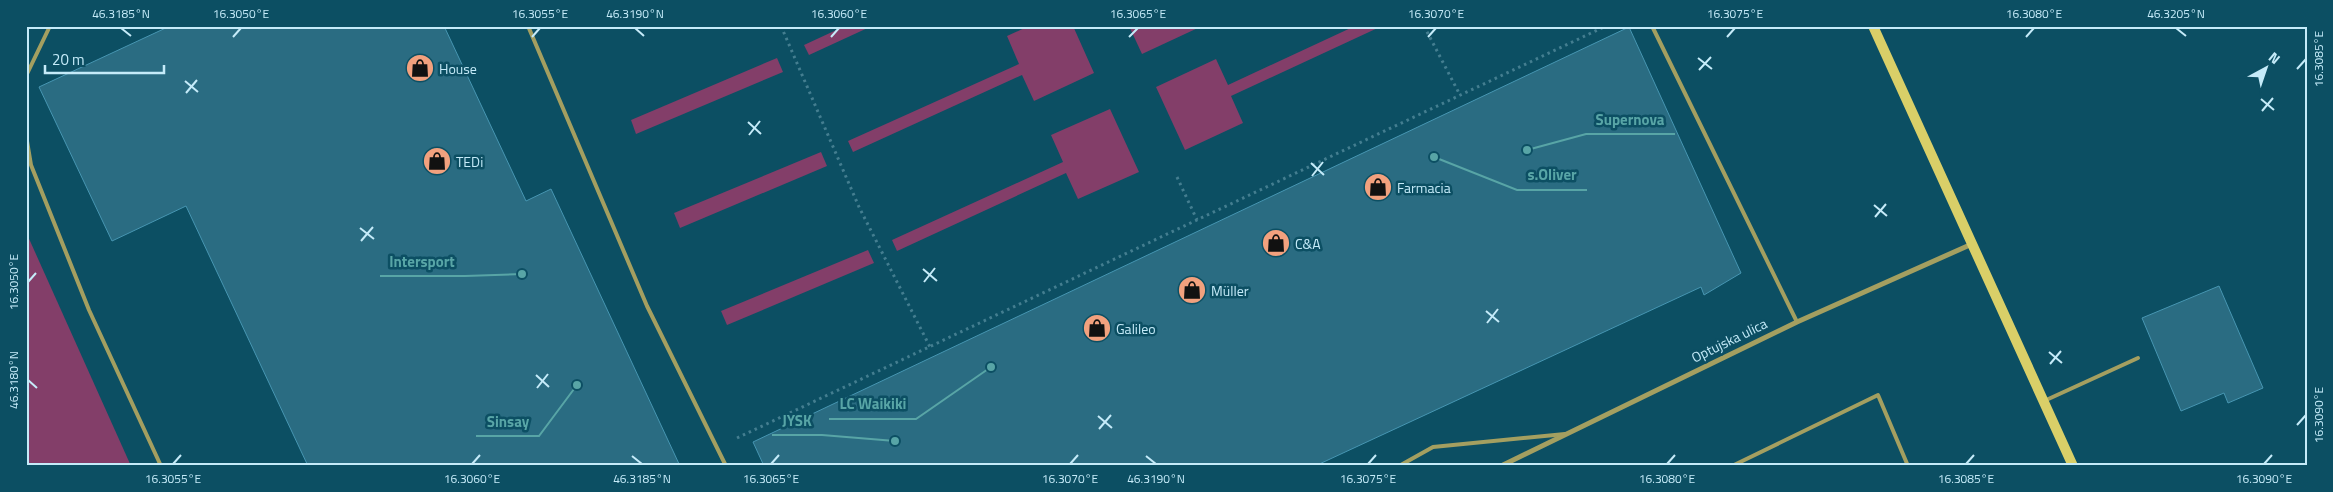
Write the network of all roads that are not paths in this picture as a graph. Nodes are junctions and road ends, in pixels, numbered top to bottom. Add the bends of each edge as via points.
1 (50, 26) edge
2 (528, 26) edge
3 (1652, 26) edge
4 (1873, 26) edge
5 (26, 76) edge
6 (26, 135) edge
7 (1972, 244) junction
8 (1797, 322) junction
9 (2138, 358) dead end
10 (2044, 401) junction
11 (1568, 433) junction
12 (161, 466) edge
13 (726, 466) edge
14 (1399, 466) edge
15 (1501, 466) edge
16 (1732, 466) edge
17 (1908, 466) edge
18 (2073, 466) edge

1 - 5 lane
2 - 13 lane via 647,306
3 - 8 lane
4 - 7 main road
6 - 12 lane via 32,165 89,310
7 - 8 street, Optujska ulica
7 - 10 main road
8 - 11 street, Optujska ulica
9 - 10 lane
10 - 18 main road
11 - 14 lane via 1433,447
11 - 15 street, Optujska ulica
16 - 17 lane via 1878,395

